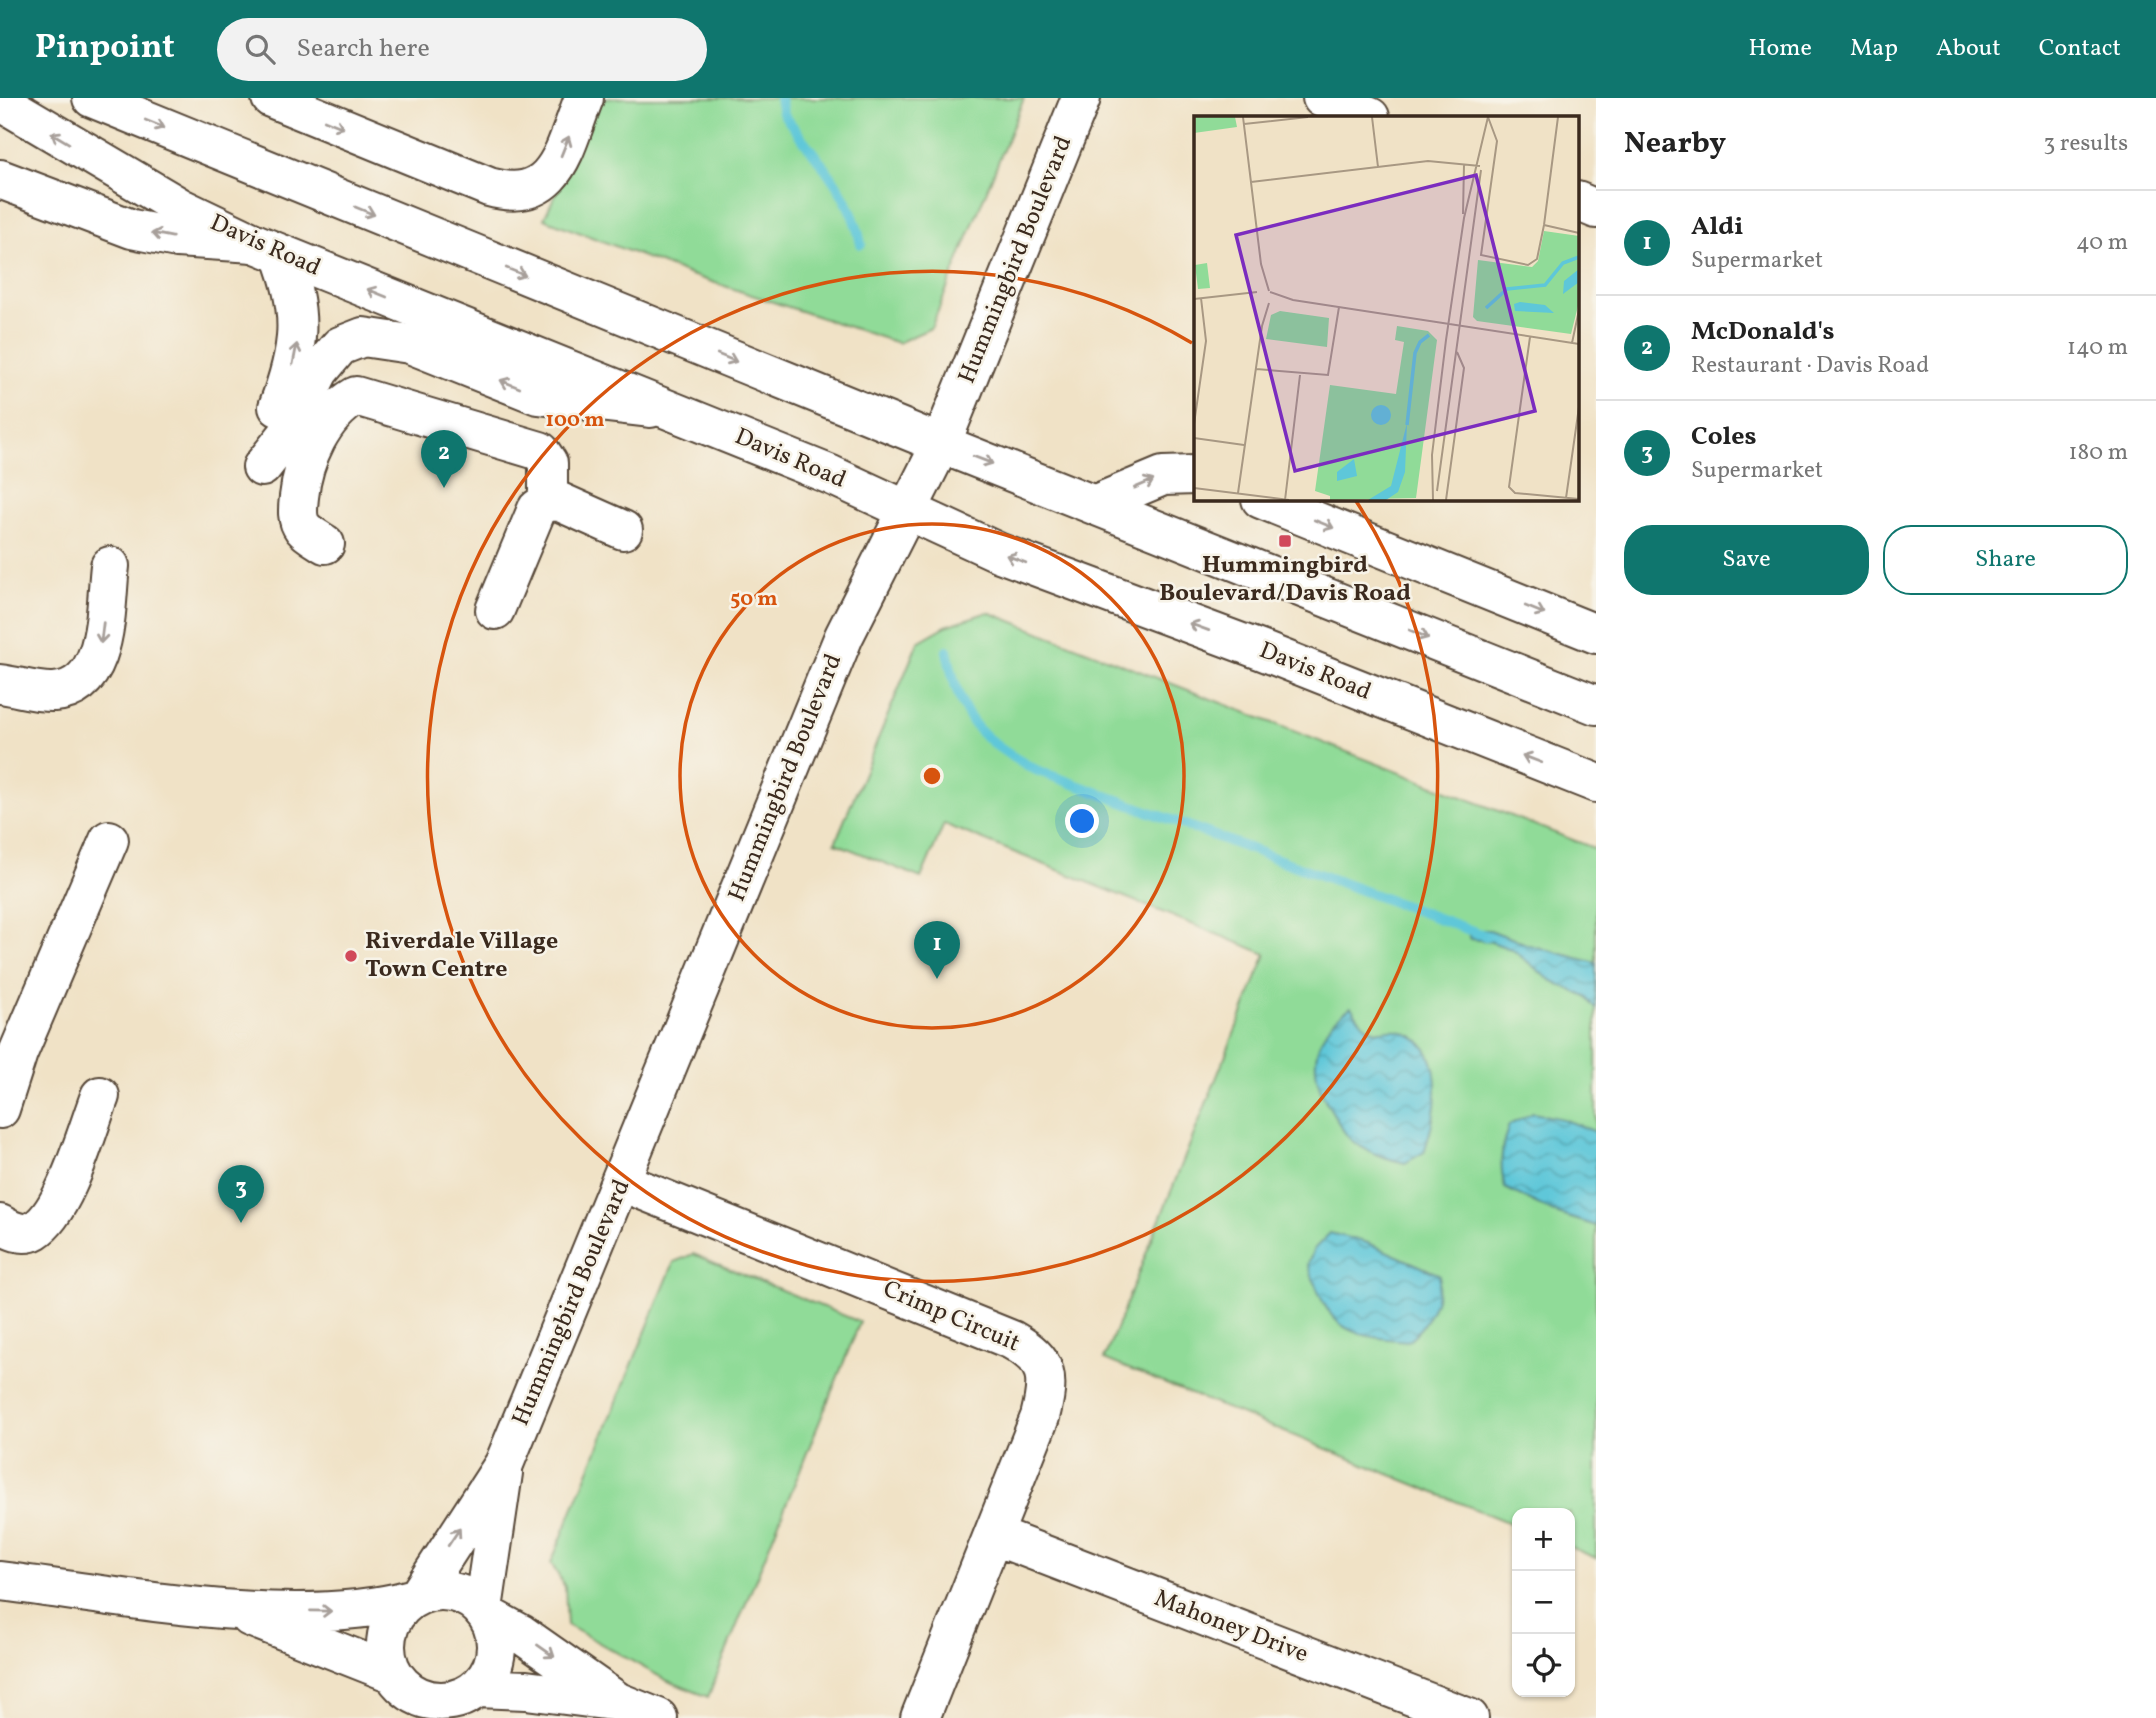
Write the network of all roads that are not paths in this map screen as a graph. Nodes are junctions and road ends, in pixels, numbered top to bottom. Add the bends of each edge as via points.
1 (92, 98) edge
2 (271, 98) edge
3 (584, 98) edge
4 (1081, 98) edge
5 (1322, 98) edge
6 (0, 101) edge
7 (1367, 116) edge
8 (0, 179) edge
9 (1578, 201) edge
10 (1596, 209) edge
11 (267, 249) junction
12 (673, 411) junction
13 (941, 444) junction
14 (1194, 475) edge
15 (1263, 500) edge
16 (548, 501) junction
17 (1096, 504) junction
18 (905, 510) junction
19 (623, 530) dead end
20 (325, 544) dead end
21 (110, 565) dead end
22 (495, 610) dead end
23 (1596, 635) edge
24 (0, 684) edge
25 (1596, 705) edge
26 (1596, 783) edge
27 (109, 840) dead end
28 (100, 1096) dead end
29 (0, 1110) edge
30 (622, 1182) junction
31 (0, 1224) edge
32 (504, 1464) junction
33 (993, 1535) junction
34 (0, 1581) edge
35 (415, 1597) junction
36 (228, 1608) junction
37 (485, 1613) junction
38 (394, 1675) junction
39 (464, 1701) edge
40 (618, 1702) junction
41 (391, 1718) edge
42 (659, 1718) edge
43 (920, 1718) edge
44 (1469, 1718) edge

1 -> 13 street
2 -> 3 street via 489,187 520,192 537,187 551,174
4 - 13 street, Hummingbird Boulevard
5 - 7 street
11 -> 6 street, Davis Road via 183,209
11 -> 8 street via 132,229
9 - 10 street
12 -> 11 street, Davis Road
12 -> 11 street via 538,395 410,344 363,337 340,346 319,371 288,434 262,467 298,341 295,298
12 - 18 street, Davis Road
13 -> 17 street
13 - 18 street, Hummingbird Boulevard
17 -> 14 street via 1163,476
15 -> 23 street
16 - 19 street
16 - 20 street via 548,463 540,451 356,396 342,404 312,446 301,475 298,513 303,528
16 - 22 street via 537,509
17 -> 25 street
26 -> 18 street, Davis Road via 1000,553
18 - 30 street, Hummingbird Boulevard via 844,636
21 -> 24 street via 98,660 79,685 54,692
27 - 29 street via 18,1053
28 - 31 street via 50,1217 33,1232 18,1233
30 - 32 street, Hummingbird Boulevard
30 - 33 street, Crimp Circuit via 1030,1350 1040,1361 1046,1394
35 -> 32 street, Hummingbird Boulevard
32 - 37 street, Hummingbird Boulevard
33 - 43 street, Crimp Circuit
33 - 44 street, Mahoney Drive
34 - 36 street
36 -> 35 street via 333,1611 379,1608
35 - 37 street via 453,1592 469,1598
35 - 38 street via 399,1610 387,1632 386,1657
36 - 38 street
37 - 39 street via 495,1631 495,1662
37 -> 40 street
38 - 39 street via 408,1691 425,1700
38 - 41 street
39 - 40 street via 526,1689
40 - 42 street

